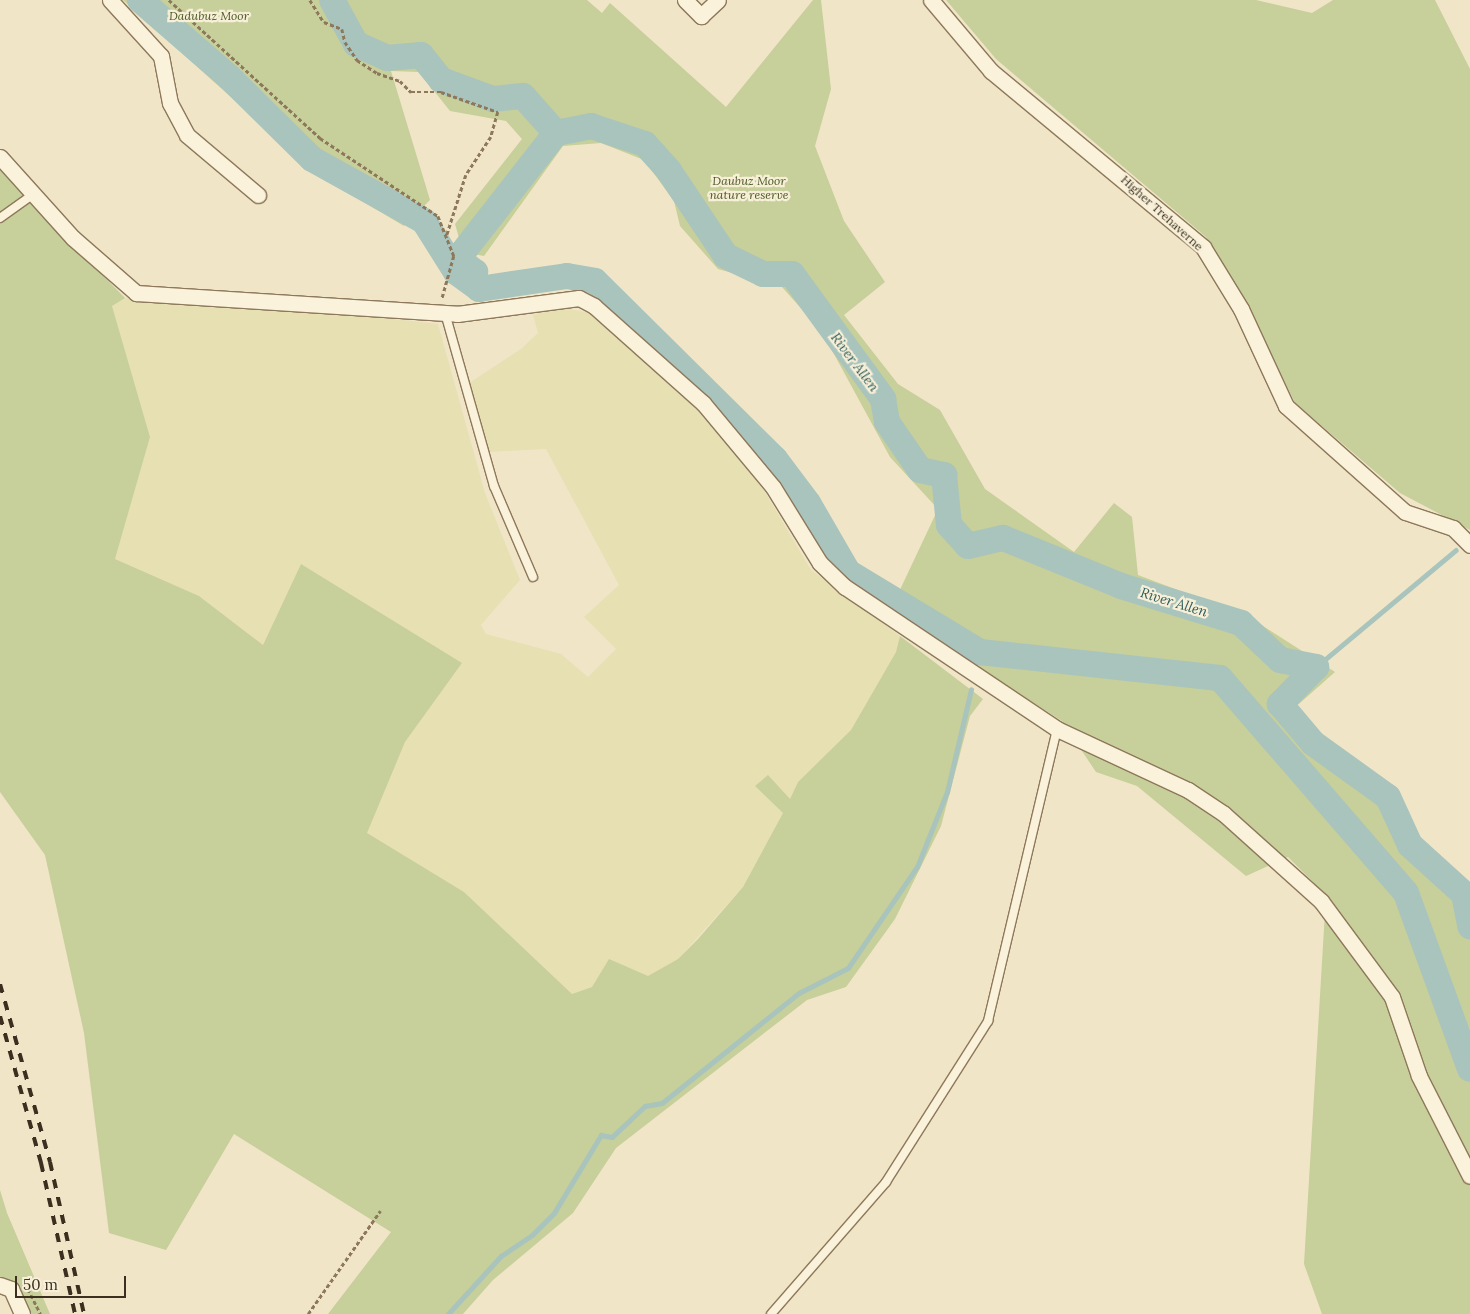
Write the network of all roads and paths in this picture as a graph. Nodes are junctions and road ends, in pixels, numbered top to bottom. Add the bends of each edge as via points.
1 (110, 0) edge
2 (169, 0) edge
3 (310, 0) edge
4 (685, 0) edge
5 (718, 0) edge
6 (931, 0) edge
7 (0, 157) edge
8 (36, 192) junction
9 (258, 195) dead end
10 (0, 218) edge
11 (446, 237) junction
12 (442, 312) junction
13 (1470, 544) edge
14 (533, 577) dead end
15 (1058, 729) junction
16 (1470, 1176) edge
17 (380, 1211) dead end
18 (0, 1285) edge
19 (22, 1314) edge
20 (308, 1314) edge
21 (771, 1314) edge

1 - 9 street via 161,56 170,103 187,135
2 - 11 path via 320,138 438,216
3 - 11 path via 324,22 342,29 345,42 357,60 378,73 400,81 411,92 440,92 498,112 491,137 466,175
4 - 5 street via 701,16
6 - 13 street, Higher Trehaverne via 991,71 1203,247 1241,309 1286,406 1405,512 1453,528
7 - 8 street
8 - 10 lane
8 - 12 street via 73,238 136,293
11 - 12 path via 454,256
12 - 14 lane via 494,486
12 - 15 street via 579,298 594,306 703,402 773,487 820,563 839,581
15 - 16 street via 1188,790 1224,814 1321,901 1392,997 1419,1076
15 - 21 lane via 988,1021 886,1182
17 - 20 path
18 - 19 street via 12,1289

